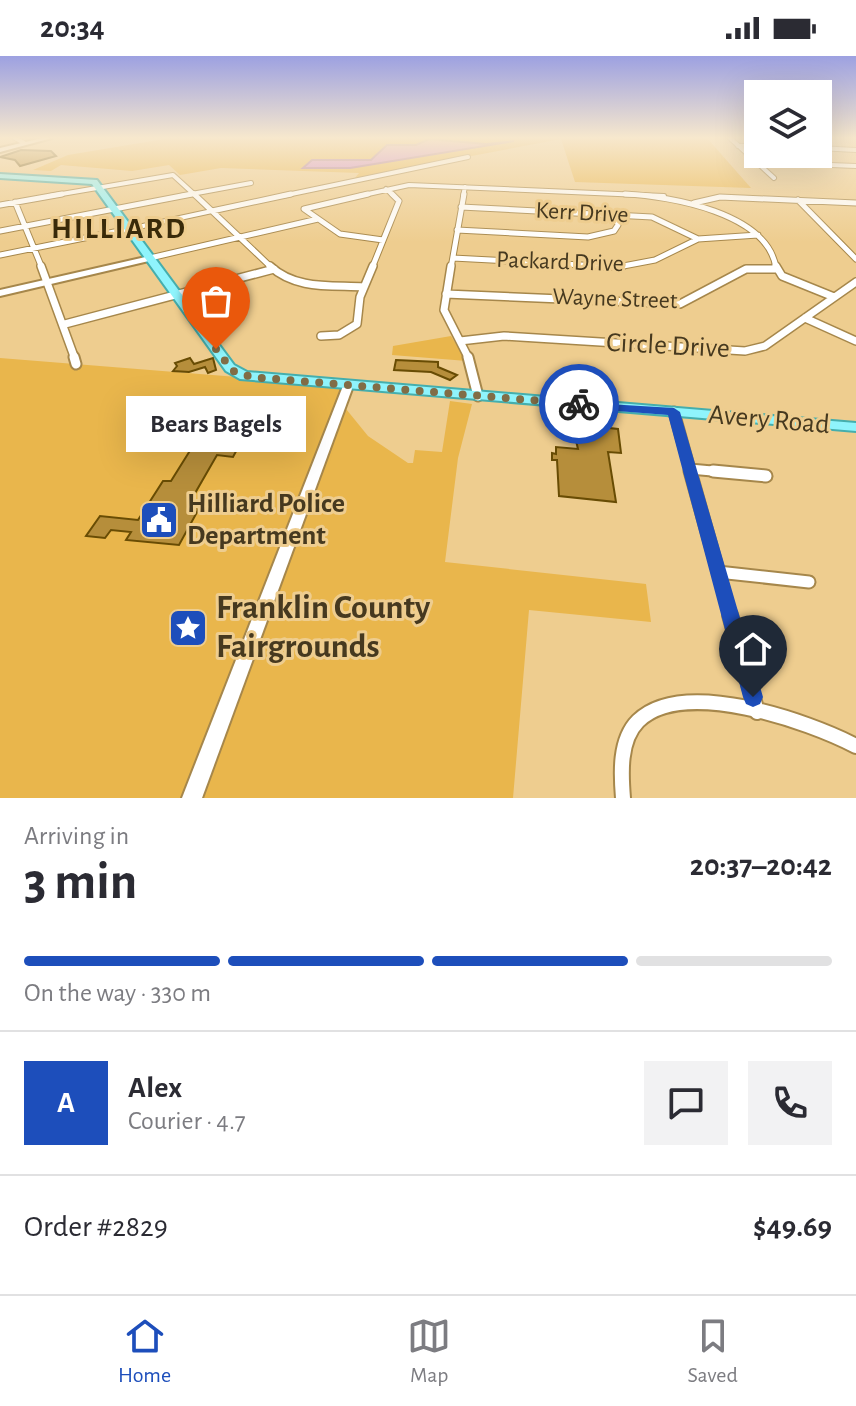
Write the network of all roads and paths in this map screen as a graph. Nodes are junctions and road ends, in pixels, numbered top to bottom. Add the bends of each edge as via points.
1 (394, 173) edge
2 (767, 173) edge
3 (3, 177) edge
4 (774, 178) dead end
5 (251, 183) dead end
6 (98, 187) junction
7 (465, 187) junction
8 (386, 189) junction
9 (193, 194) junction
10 (798, 200) junction
11 (15, 202) junction
12 (694, 203) junction
13 (856, 203) edge
14 (0, 205) edge
15 (461, 207) junction
16 (115, 209) junction
17 (212, 211) junction
18 (615, 214) junction
19 (318, 219) junction
20 (25, 226) junction
21 (129, 229) junction
22 (457, 230) junction
23 (0, 231) edge
24 (758, 235) junction
25 (239, 238) junction
26 (698, 239) junction
27 (383, 240) junction
28 (36, 248) junction
29 (0, 255) edge
30 (150, 258) junction
31 (453, 258) junction
32 (856, 259) edge
33 (274, 269) junction
34 (776, 269) junction
35 (49, 282) junction
36 (856, 282) edge
37 (364, 287) junction
38 (0, 293) edge
39 (446, 294) junction
40 (177, 295) junction
41 (834, 297) junction
42 (805, 318) junction
43 (65, 324) junction
44 (321, 336) dead end
45 (460, 341) junction
46 (856, 341) edge
47 (76, 364) dead end
48 (348, 386) junction
49 (478, 396) junction
50 (674, 412) junction
51 (856, 427) edge
52 (690, 469) junction
53 (766, 476) dead end
54 (718, 572) junction
55 (809, 582) dead end
56 (757, 712) junction
57 (856, 746) edge
58 (192, 798) edge
59 (623, 798) edge

1 - 17 street
2 - 4 street
3 - 6 main road via 89,180
5 - 9 street
6 - 9 street via 173,175
6 - 11 street
6 - 16 main road
7 - 8 street
7 - 12 street via 645,195
7 - 15 street
8 - 19 street via 305,207
8 - 27 street via 399,201
9 - 16 street
9 - 17 street
10 - 12 street via 720,197
10 - 13 street
10 - 32 street
11 - 14 street
11 - 20 street
12 - 24 street via 739,220
15 - 18 street, Kerr Drive
15 - 22 street
16 - 20 street
16 - 21 main road
17 - 21 street
17 - 25 street
18 - 22 street via 614,231 588,237
18 - 26 street, Kerr Drive via 665,220
19 - 25 street
19 - 27 street via 346,236
20 - 23 street
20 - 28 street
21 - 28 street
21 - 30 main road
22 - 31 street
24 - 26 street, Packard Drive
24 - 34 street via 774,255
25 - 30 street
25 - 33 street
26 - 31 street, Packard Drive via 655,260 618,267
27 - 37 street
28 - 29 street
28 - 35 street
30 - 35 main road
30 - 40 main road
31 - 39 street
33 - 37 street via 289,282
33 - 40 street
34 - 39 street, Wayne Street via 746,269 680,304
34 - 41 street via 799,285
35 - 38 main road
35 - 43 street
36 - 41 street, Circle Drive
37 - 44 street via 357,324 339,335
39 - 45 street via 447,326
40 - 43 street
40 - 48 main road, Avery Road via 230,368 251,377
41 - 42 street, Circle Drive
42 - 45 street, Circle Drive via 765,346 745,351 504,336
42 - 46 street
43 - 47 street
45 - 49 street via 475,366
48 - 49 main road, Avery Road
48 - 58 street
49 - 50 main road, Avery Road
50 - 51 main road, Avery Road
50 - 52 street
52 - 53 street
52 - 54 street
54 - 55 street
54 - 56 street
56 - 57 street via 787,716
56 - 59 street via 683,704 640,719 626,741

